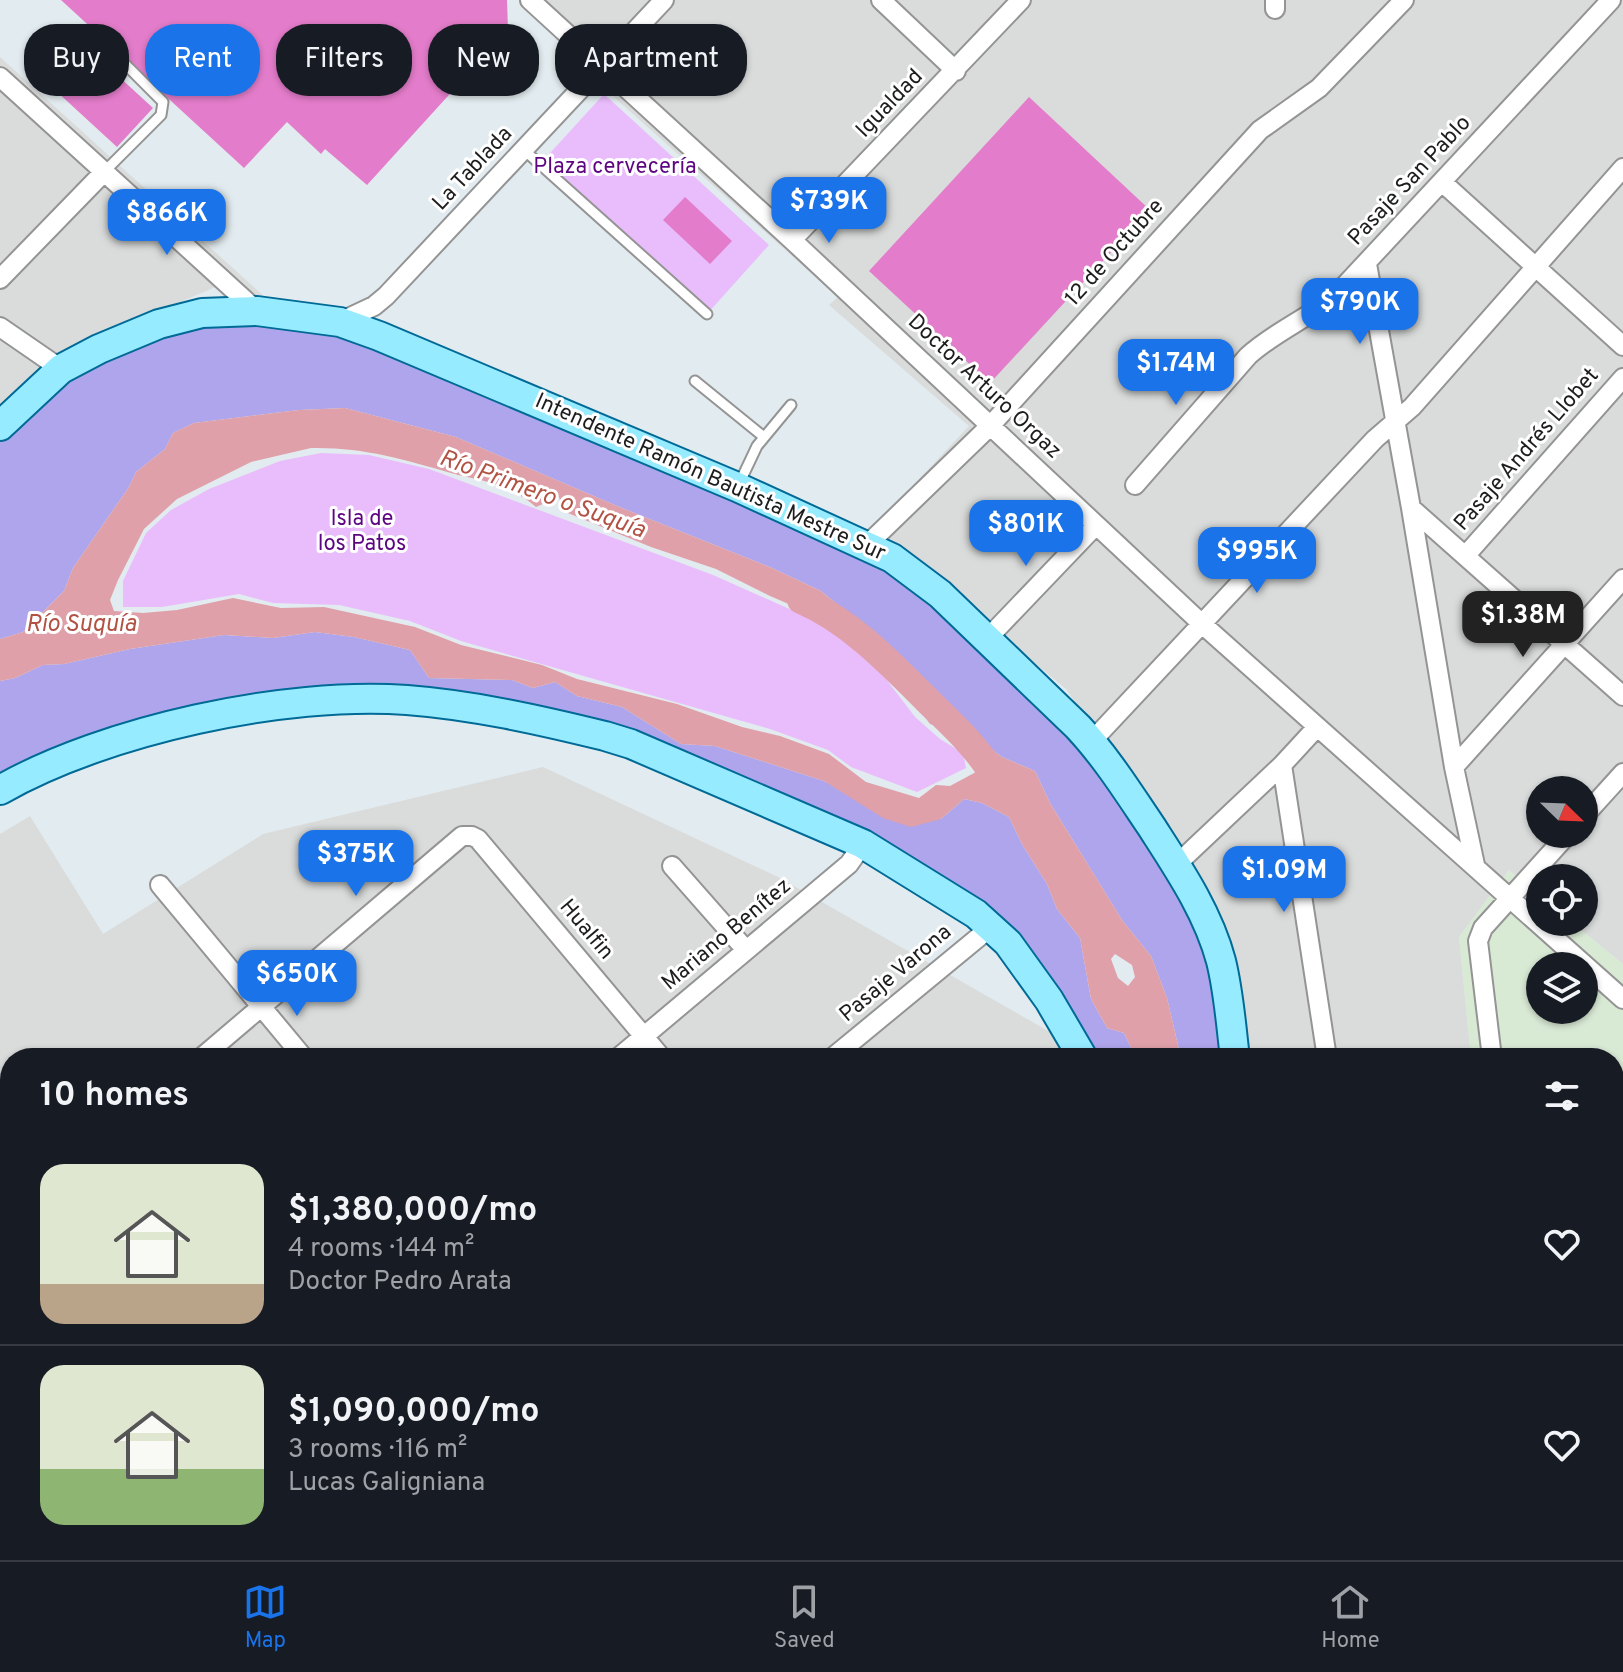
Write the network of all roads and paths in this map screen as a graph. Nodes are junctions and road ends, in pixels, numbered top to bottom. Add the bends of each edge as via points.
1 (530, 0) edge
2 (664, 0) edge
3 (881, 0) edge
4 (1021, 0) edge
5 (1404, 0) edge
6 (1611, 0) edge
7 (556, 24) edge
8 (641, 24) edge
9 (129, 68) edge
10 (956, 71) junction
11 (0, 77) edge
12 (573, 96) edge
13 (635, 96) edge
14 (524, 150) junction
15 (1623, 168) edge
16 (105, 171) junction
17 (1442, 182) junction
18 (792, 240) junction
19 (1367, 264) junction
20 (1536, 267) junction
21 (0, 279) edge
22 (257, 311) junction
23 (707, 314) dead end
24 (340, 322) junction
25 (0, 327) edge
26 (1623, 346) edge
27 (61, 369) junction
28 (1623, 378) edge
29 (695, 381) dead end
30 (791, 405) dead end
31 (1395, 422) junction
32 (0, 426) edge
33 (990, 426) junction
34 (764, 437) junction
35 (1135, 485) dead end
36 (737, 487) junction
37 (1411, 508) junction
38 (1096, 525) junction
39 (867, 545) junction
40 (1466, 555) junction
41 (1623, 579) edge
42 (1201, 623) junction
43 (987, 639) junction
44 (1565, 643) junction
45 (1623, 696) edge
46 (1317, 727) junction
47 (1092, 741) junction
48 (1282, 765) junction
49 (1454, 767) junction
50 (1623, 773) edge
51 (0, 790) edge
52 (1598, 801) edge
53 (863, 844) junction
54 (1555, 848) edge
55 (1176, 865) junction
56 (1475, 865) junction
57 (672, 866) dead end
58 (160, 885) dead end
59 (1511, 897) junction
60 (991, 927) junction
61 (746, 950) junction
62 (1620, 991) edge
63 (259, 1006) junction
64 (643, 1036) junction
65 (212, 1048) edge
66 (295, 1048) edge
67 (629, 1048) edge
68 (653, 1048) edge
69 (844, 1048) edge
70 (1077, 1048) edge
71 (1234, 1048) edge
72 (1325, 1048) edge
73 (1491, 1048) edge

1 - 7 street, Doctor Arturo Orgaz
2 - 8 street, La Tablada
3 - 10 street
4 - 10 street, Igualdad
5 - 33 street, 12 de Octubre via 1319,88 1260,130
6 - 17 street, Pasaje San Pablo
9 - 16 lane via 164,106
10 - 18 street, Igualdad
11 - 16 street
12 - 14 street, La Tablada
13 - 18 street, Doctor Arturo Orgaz
14 - 23 lane
14 - 24 street, La Tablada via 386,296
15 - 20 street
16 - 21 street
16 - 22 street
17 - 19 street, Pasaje San Pablo
17 - 20 street
18 - 33 street, Doctor Arturo Orgaz
19 - 31 street
19 - 35 street, Pasaje San Pablo via 1317,311 1257,347
20 - 26 street
20 - 31 street
22 - 24 main road, Intendente Ramón Bautista Mestre Sur
22 - 27 main road, Intendente Ramón Bautista Mestre Sur via 202,313 159,324
24 - 36 main road, Intendente Ramón Bautista Mestre Sur
25 - 27 street
27 - 32 main road, Intendente Ramón Bautista Mestre Sur
28 - 40 street, Pasaje Andrés Llobet
29 - 34 lane
30 - 34 lane
31 - 37 street
31 - 42 street
33 - 38 street, Doctor Arturo Orgaz
33 - 39 street, 12 de Octubre
34 - 36 lane
36 - 39 main road, Intendente Ramón Bautista Mestre Sur
37 - 40 street
37 - 49 street
38 - 42 street, Doctor Arturo Orgaz
38 - 43 street
39 - 43 main road, Intendente Ramón Bautista Mestre Sur via 917,575
40 - 44 street
41 - 44 street
42 - 46 street, Doctor Arturo Orgaz
42 - 47 street
43 - 47 main road, Intendente Ramón Bautista Mestre Sur
44 - 45 street
44 - 49 street
46 - 48 street
46 - 56 street, Doctor Arturo Orgaz
47 - 55 main road, Intendente Ramón Bautista Mestre Sur
48 - 55 street
48 - 72 street
49 - 56 street
50 - 52 street
51 - 53 main road via 155,729 243,710 404,700 458,706 631,744
53 - 60 main road
53 - 61 street, Mariano Benítez via 849,864
54 - 59 street
55 - 71 main road, Intendente Ramón Bautista Mestre Sur via 1221,961
56 - 59 street, Doctor Arturo Orgaz
57 - 61 street
58 - 63 street
59 - 62 street, Doctor Arturo Orgaz
59 - 73 street via 1478,941
60 - 69 street, Pasaje Varona
60 - 70 main road via 1023,964
61 - 64 street, Mariano Benítez
63 - 64 street, Hualfin via 462,836 472,836
63 - 65 street
63 - 66 street
64 - 67 street, Mariano Benítez
64 - 68 street, Hualfin

